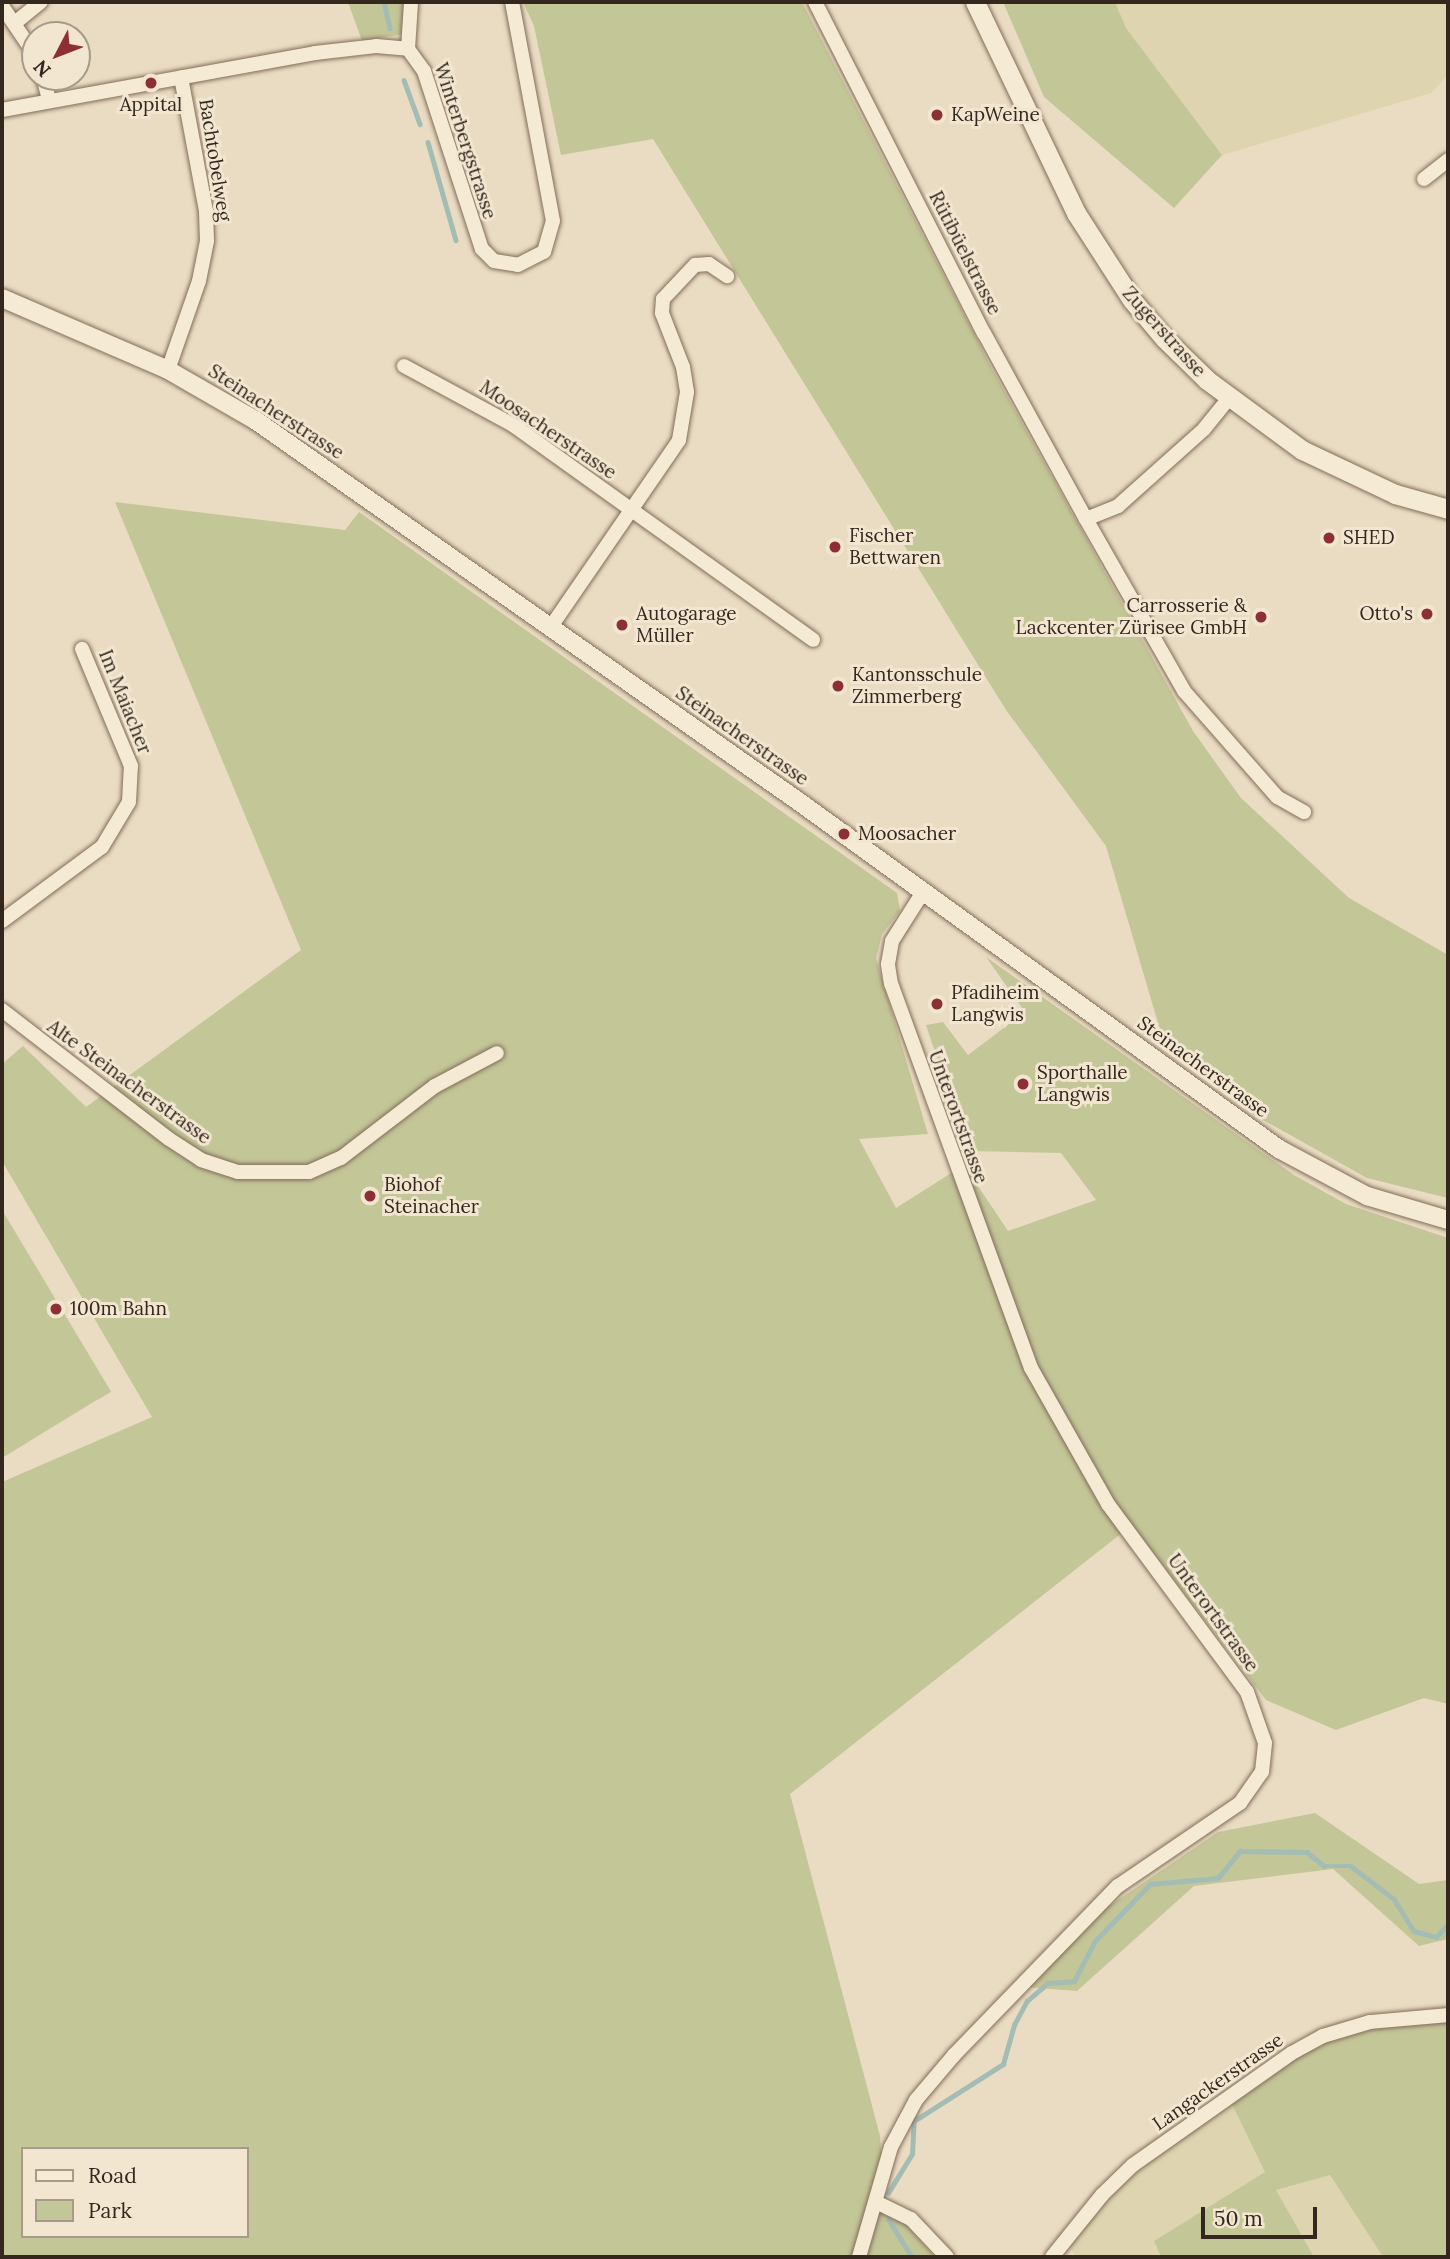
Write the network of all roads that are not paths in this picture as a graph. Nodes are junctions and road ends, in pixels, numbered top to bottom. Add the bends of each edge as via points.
1 (41, 2) edge
2 (411, 2) edge
3 (512, 2) edge
4 (815, 2) edge
5 (975, 2) edge
6 (2, 6) edge
7 (16, 22) junction
8 (21, 31) edge
9 (408, 49) junction
10 (181, 77) junction
11 (47, 91) edge
12 (49, 100) junction
13 (2, 110) edge
14 (1448, 160) edge
15 (1424, 179) dead end
16 (727, 276) dead end
17 (2, 298) edge
18 (404, 366) dead end
19 (168, 370) junction
20 (1229, 398) junction
21 (1448, 509) edge
22 (632, 510) junction
23 (1086, 519) junction
24 (550, 628) junction
25 (813, 640) dead end
26 (82, 649) dead end
27 (1304, 812) dead end
28 (923, 892) junction
29 (2, 921) edge
30 (2, 1010) edge
31 (497, 1053) dead end
32 (1448, 1220) edge
33 (1448, 2015) edge
34 (878, 2203) junction
35 (859, 2257) edge
36 (947, 2257) edge
37 (1052, 2257) edge

1 - 7 street
2 - 9 street
3 - 9 street, Winterbergstrasse via 552,221 549,244 527,262 501,263 482,249 424,71
4 - 23 street, Rütibüelstrasse via 984,333
5 - 20 main road, Zugerstrasse via 1052,171 1101,254 1164,338
6 - 7 street
7 - 8 street
9 - 10 street, Winterbergstrasse via 376,46 315,52
10 - 12 street, Winterbergstrasse
10 - 19 street, Bachtobelweg via 206,211 207,241 199,281
11 - 12 street
12 - 13 street, Winterbergstrasse
14 - 15 street
16 - 22 street via 709,264 695,265 663,299 662,313 683,367 684,417 679,440
17 - 19 street, Steinacherstrasse
18 - 22 street, Moosacherstrasse via 513,425
19 - 24 street, Steinacherstrasse via 305,453
20 - 21 main road, Zugerstrasse via 1326,464 1395,494
20 - 23 street via 1204,429 1118,506
22 - 24 street
22 - 25 street, Moosacherstrasse
23 - 27 street, Rütibüelstrasse via 1184,691 1277,797
24 - 28 street, Steinacherstrasse
26 - 29 street, Im Maiacher via 131,766 130,802 102,846
28 - 32 street, Steinacherstrasse via 1279,1149 1358,1192
28 - 34 street, Unterortstrasse via 892,940 891,984 1031,1368 1108,1504 1247,1692 1265,1743 1262,1772 1241,1803 1118,1886 946,2064 916,2100 891,2147
30 - 31 street, Alte Steinacherstrasse via 169,1139 201,1160 237,1172 309,1172 341,1158 435,1086
33 - 37 street, Langackerstrasse via 1370,2022 1323,2036 1292,2053 1133,2165
34 - 35 street, Unterortstrasse
34 - 36 street via 911,2219

